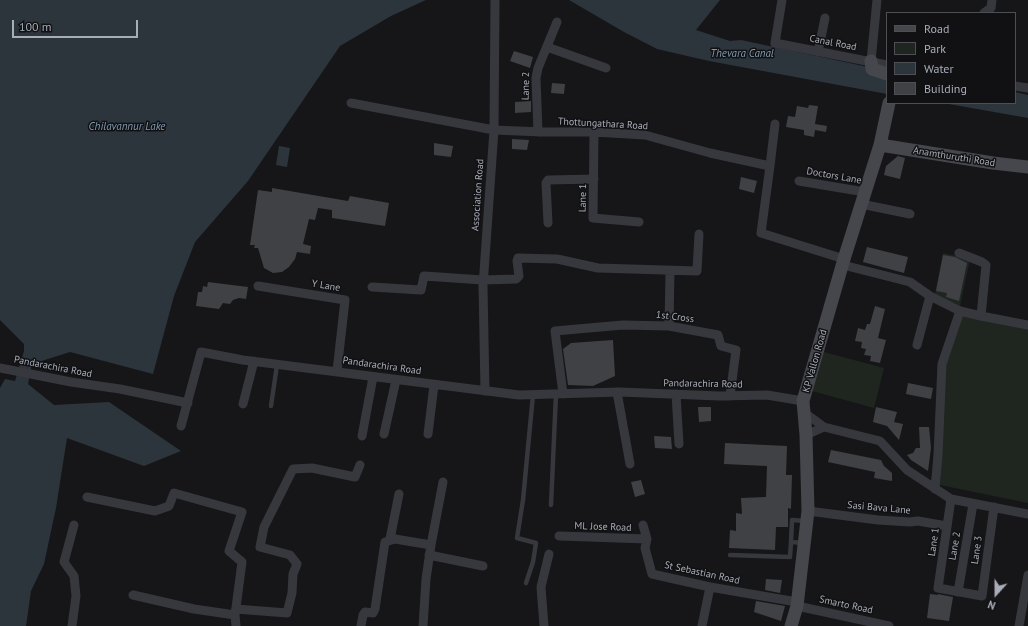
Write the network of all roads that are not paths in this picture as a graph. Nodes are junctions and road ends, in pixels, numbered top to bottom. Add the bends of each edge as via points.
1 (496, 0) edge
2 (782, 0) edge
3 (877, 0) edge
4 (992, 0) edge
5 (985, 12) edge
6 (824, 18) dead end
7 (557, 22) dead end
8 (547, 47) junction
9 (818, 52) junction
10 (871, 61) junction
11 (886, 65) edge
12 (606, 68) dead end
13 (886, 74) edge
14 (1016, 86) edge
15 (1028, 88) edge
16 (351, 103) dead end
17 (889, 104) edge
18 (775, 124) dead end
19 (494, 130) junction
20 (538, 132) junction
21 (594, 132) junction
22 (880, 145) junction
23 (770, 166) junction
24 (1028, 167) edge
25 (594, 179) junction
26 (799, 181) dead end
27 (863, 198) junction
28 (910, 214) dead end
29 (640, 222) dead end
30 (548, 223) dead end
31 (699, 234) dead end
32 (959, 253) dead end
33 (843, 262) junction
34 (670, 271) junction
35 (483, 280) junction
36 (258, 286) dead end
37 (372, 287) dead end
38 (930, 296) junction
39 (960, 311) junction
40 (981, 316) junction
41 (1028, 325) edge
42 (669, 326) junction
43 (917, 345) dead end
44 (254, 362) junction
45 (277, 364) junction
46 (0, 368) edge
47 (337, 372) junction
48 (373, 377) junction
49 (396, 380) junction
50 (434, 384) junction
51 (485, 391) junction
52 (617, 392) junction
53 (560, 394) junction
54 (676, 394) junction
55 (533, 395) junction
56 (730, 396) junction
57 (188, 403) junction
58 (243, 404) dead end
59 (271, 406) dead end
60 (804, 407) junction
61 (181, 426) dead end
62 (824, 427) junction
63 (384, 434) dead end
64 (428, 434) dead end
65 (806, 435) junction
66 (362, 436) dead end
67 (679, 444) dead end
68 (630, 464) dead end
69 (360, 465) dead end
70 (443, 482) dead end
71 (935, 489) junction
72 (399, 494) dead end
73 (87, 497) dead end
74 (951, 499) junction
75 (973, 504) junction
76 (551, 505) dead end
77 (994, 507) junction
78 (1028, 514) edge
79 (808, 516) junction
80 (74, 525) dead end
81 (643, 525) dead end
82 (947, 526) junction
83 (559, 536) dead end
84 (390, 539) junction
85 (647, 539) junction
86 (791, 542) junction
87 (805, 543) junction
88 (431, 545) junction
89 (549, 554) dead end
90 (430, 555) junction
91 (730, 555) dead end
92 (483, 566) dead end
93 (1028, 574) edge
94 (526, 584) dead end
95 (710, 587) junction
96 (958, 592) junction
97 (133, 595) dead end
98 (1025, 603) edge
99 (797, 604) junction
100 (235, 612) junction
101 (848, 622) edge
102 (72, 626) edge
103 (236, 626) edge
104 (361, 626) edge
105 (423, 626) edge
106 (544, 626) edge
107 (702, 626) edge
108 (791, 626) edge
109 (889, 626) edge
110 (1019, 626) edge

1 - 19 street, Association Road
2 - 9 street, Canal Road via 775,43
3 - 10 street
4 - 5 street via 991,8
6 - 9 street
7 - 8 street, Lane 2
8 - 12 street
8 - 20 street, Lane 2 via 536,78
9 - 10 street, Canal Road
10 - 11 street, Canal Road
10 - 13 street via 872,69
14 - 15 street
16 - 19 street, Thottungathara Road
17 - 22 street, KP Vallon Road
18 - 23 street
19 - 20 street, Thottungathara Road
19 - 35 street, Association Road
20 - 21 street, Thottungathara Road
21 - 23 street, Thottungathara Road via 645,135
21 - 25 street, Lane 1
22 - 24 street, Anamthuruthi Road
22 - 27 street, KP Vallon Road
23 - 33 street via 761,233
25 - 29 street, Lane 1 via 593,218
25 - 30 street via 548,180
26 - 27 street, Doctors Lane
27 - 28 street, Doctors Lane
27 - 33 street, KP Vallon Road
31 - 34 street via 697,271
32 - 40 street via 986,266
33 - 38 street via 910,282
33 - 60 street, KP Vallon Road
34 - 35 street via 598,268 557,259 518,258 519,276 516,279
34 - 42 street
35 - 37 street via 424,276 421,290
35 - 51 street, Association Road
36 - 47 street, Y Lane via 345,300
38 - 39 street
38 - 43 street
39 - 40 street
39 - 71 street via 942,364
40 - 41 street
42 - 53 street, 1st Cross via 623,325 556,331
42 - 56 street, 1st Cross via 718,335 721,346 736,350
44 - 45 street, Pandarachira Road
44 - 57 street, Pandarachira Road via 201,352
44 - 58 street
45 - 47 street, Pandarachira Road
45 - 59 lane
46 - 57 street, Pandarachira Road
47 - 48 street, Pandarachira Road
48 - 49 street, Pandarachira Road
48 - 66 street
49 - 50 street, Pandarachira Road
49 - 63 street
50 - 51 street, Pandarachira Road
50 - 64 street
51 - 55 street, Pandarachira Road
52 - 53 street, Pandarachira Road
52 - 54 street, Pandarachira Road
52 - 68 street
53 - 55 street, Pandarachira Road
53 - 76 lane
54 - 56 street, Pandarachira Road
54 - 67 street
55 - 94 lane via 517,538 536,543
56 - 60 street, Pandarachira Road via 767,396
57 - 61 street
60 - 62 street
60 - 65 street, KP Vallon Road
62 - 65 street
62 - 71 street via 880,441 907,470
65 - 79 street, KP Vallon Road
69 - 100 street via 355,477 312,468 293,469 264,527 260,547 290,555 297,564 287,613
70 - 88 street
71 - 74 street
72 - 84 street
73 - 100 street via 155,511 169,506 174,493 242,512 229,551 242,562
74 - 75 street
74 - 82 street, Lane 1
75 - 77 street
75 - 96 street, Lane 2
77 - 78 street
77 - 96 street, Lane 3 via 982,596
79 - 82 street, Sasi Bava Lane via 918,521
79 - 86 lane via 792,520
79 - 87 street, KP Vallon Road
80 - 102 street via 64,562 74,576 76,596
81 - 85 street, St Sebastian Road
82 - 96 street, Lane 1 via 938,588
83 - 85 street, ML Jose Road
84 - 88 street
84 - 104 street via 385,542 375,609 373,613 365,612
85 - 95 street, St Sebastian Road via 645,548 652,574
86 - 87 lane
86 - 91 lane via 790,557
87 - 99 street, KP Vallon Road
88 - 90 street
89 - 106 street via 540,587
90 - 92 street
90 - 105 street
93 - 98 street
95 - 99 street, St Sebastian Road
95 - 107 street
97 - 100 street via 194,609
98 - 110 street
99 - 101 street, Smarto Road
99 - 108 street, KP Vallon Road
100 - 103 street
101 - 109 street, Smarto Road

